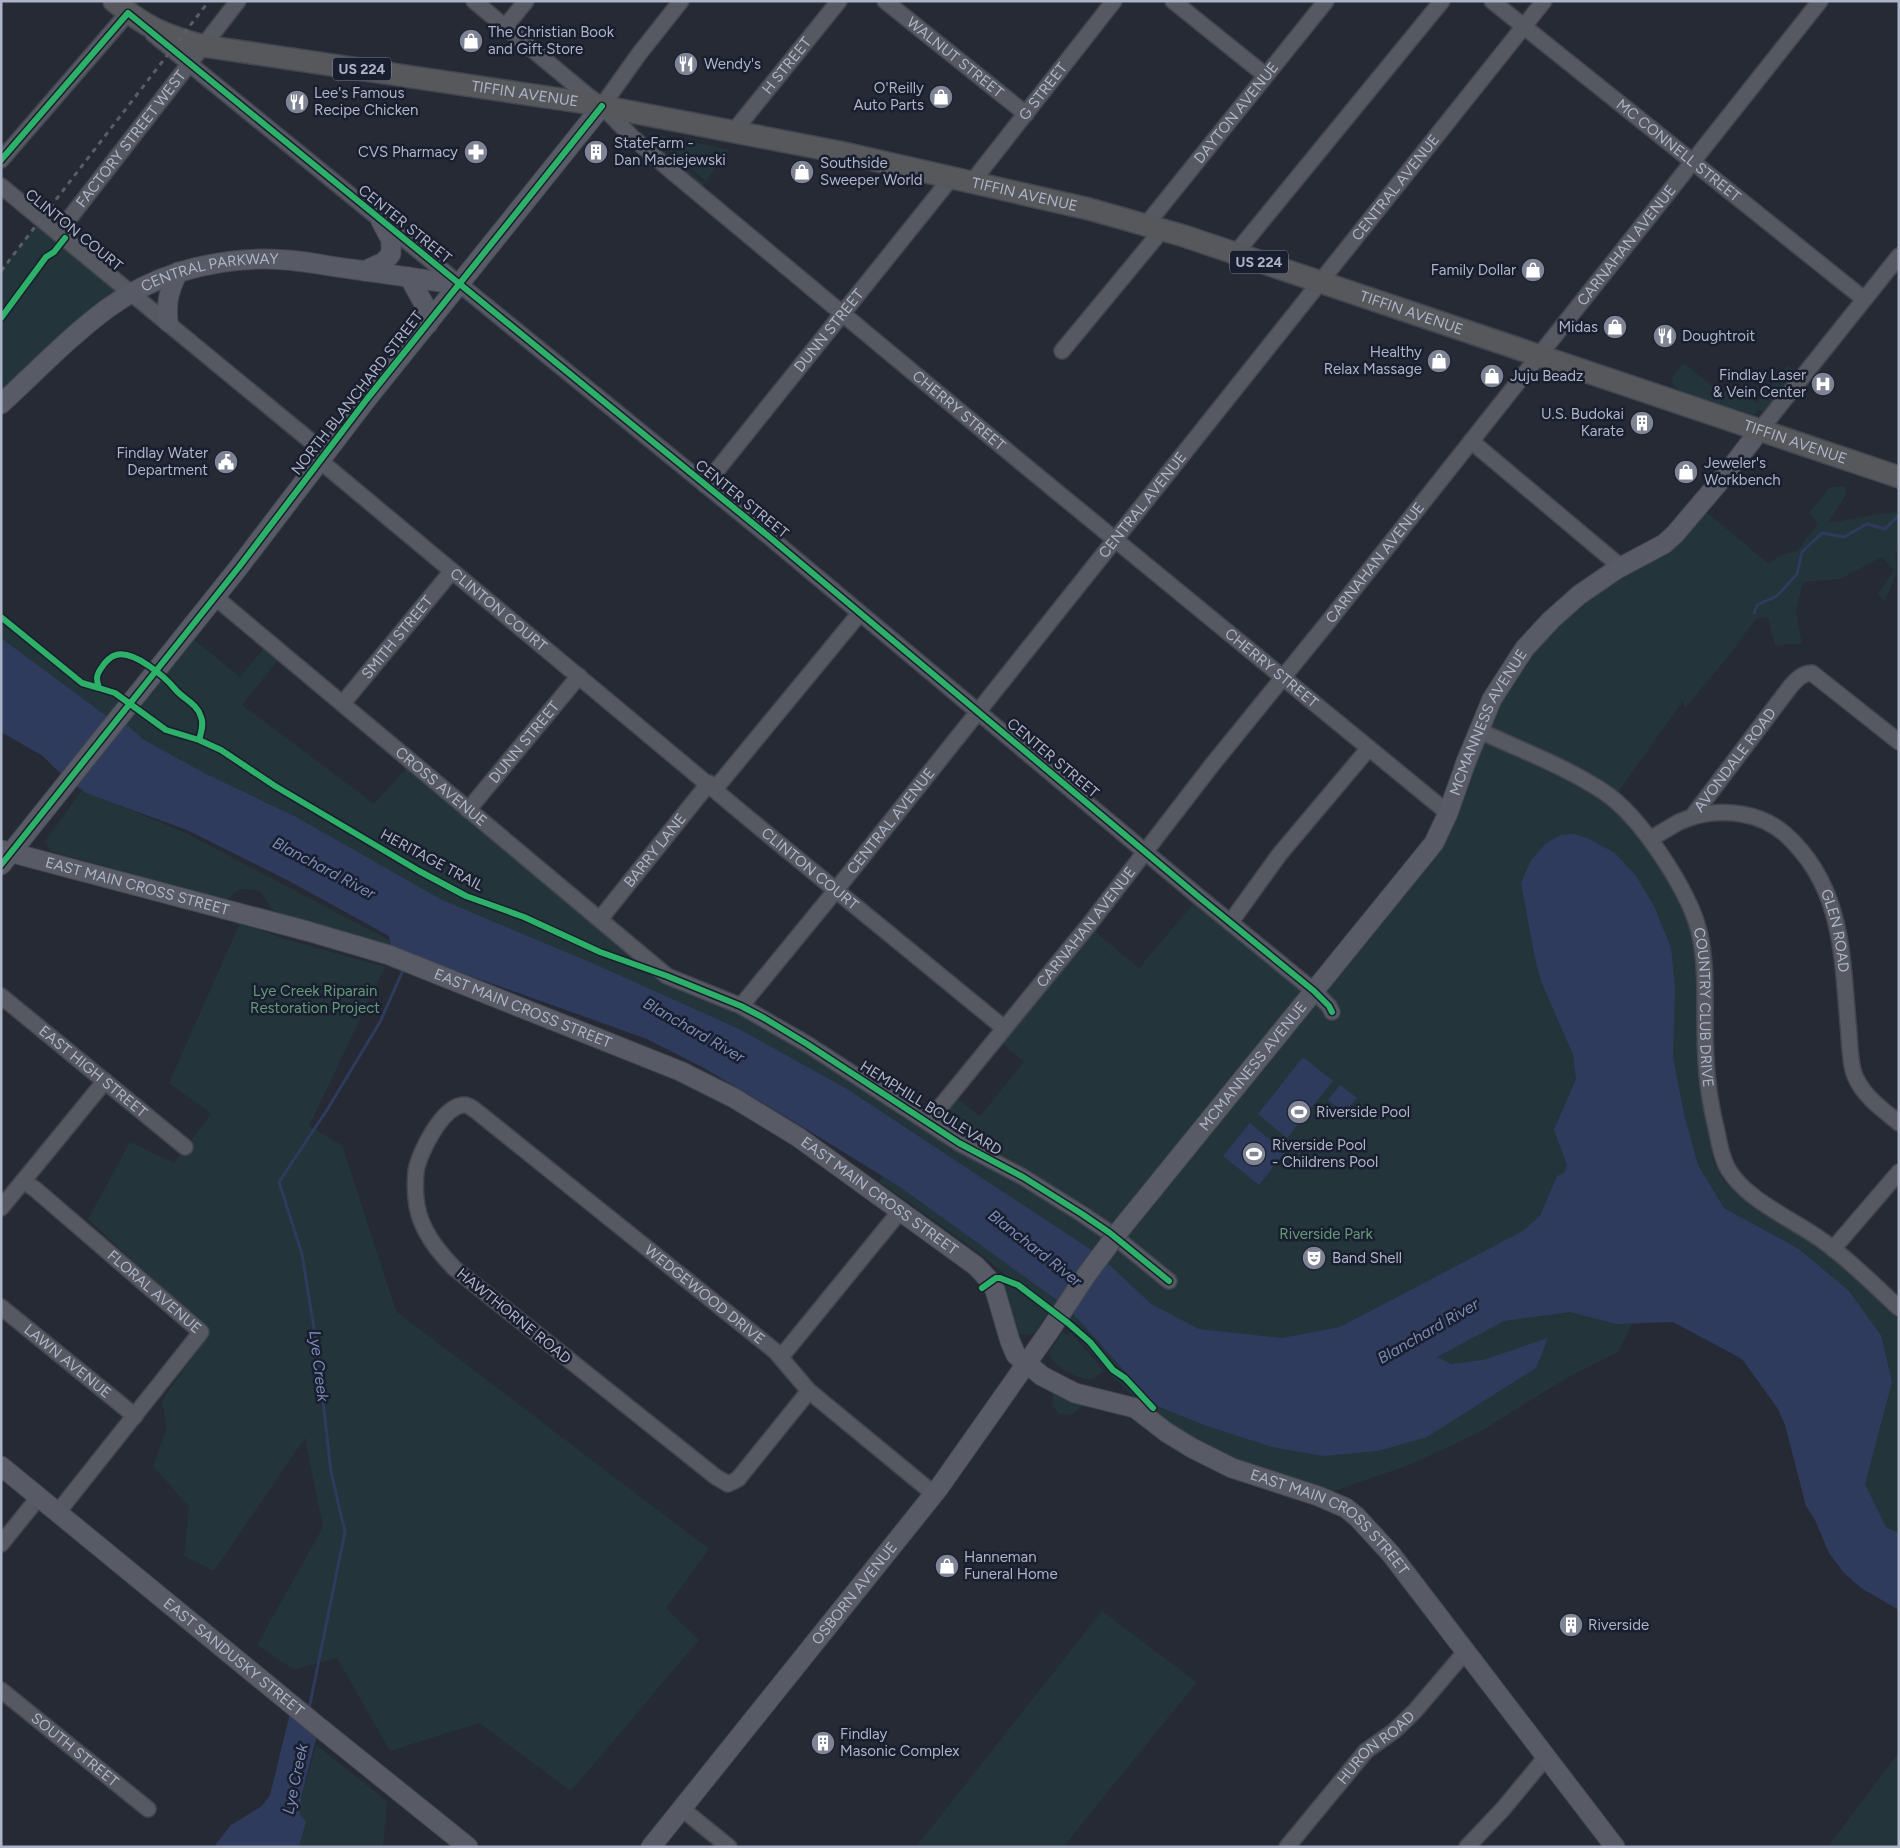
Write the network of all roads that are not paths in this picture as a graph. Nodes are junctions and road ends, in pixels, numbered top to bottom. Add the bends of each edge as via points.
1 (238, 1) edge
2 (474, 1) edge
3 (526, 1) edge
4 (681, 1) edge
5 (839, 1) edge
6 (885, 1) edge
7 (1114, 1) edge
8 (1173, 1) edge
9 (1326, 1) edge
10 (1442, 1) edge
11 (1492, 1) edge
12 (1544, 1) edge
13 (1820, 1) edge
14 (121, 7) edge
15 (505, 27) junction
16 (1524, 27) junction
17 (204, 46) junction
18 (189, 64) junction
19 (1266, 75) junction
20 (602, 106) junction
21 (1026, 114) junction
22 (734, 131) junction
23 (1, 160) edge
24 (1693, 163) junction
25 (962, 180) junction
26 (1, 186) edge
27 (381, 220) junction
28 (1154, 227) junction
29 (58, 232) junction
30 (1235, 254) junction
31 (1899, 256) edge
32 (364, 271) junction
33 (178, 272) junction
34 (409, 277) junction
35 (1320, 282) junction
36 (460, 285) junction
37 (132, 293) junction
38 (1864, 299) junction
39 (843, 313) junction
40 (168, 322) junction
41 (428, 324) junction
42 (1062, 351) dead end
43 (1538, 357) junction
44 (1, 404) edge
45 (1760, 430) junction
46 (1471, 441) junction
47 (319, 460) junction
48 (1899, 477) edge
49 (705, 485) junction
50 (1114, 539) junction
51 (1621, 567) junction
52 (452, 571) junction
53 (214, 597) junction
54 (860, 613) junction
55 (579, 676) junction
56 (1282, 677) junction
57 (343, 703) junction
58 (977, 711) junction
59 (1478, 730) junction
60 (1899, 742) edge
61 (1369, 748) junction
62 (712, 786) junction
63 (468, 810) junction
64 (1448, 813) junction
65 (1692, 817) junction
66 (1650, 840) junction
67 (1145, 852) junction
68 (4, 856) edge
69 (836, 890) junction
70 (600, 918) junction
71 (1230, 923) junction
72 (667, 976) joint
73 (1314, 990) junction
74 (1, 996) edge
75 (740, 1006) junction
76 (1332, 1012) dead end
77 (1004, 1028) junction
78 (104, 1080) junction
79 (465, 1105) joint
80 (928, 1122) junction
81 (1899, 1123) edge
82 (185, 1147) dead end
83 (1899, 1172) edge
84 (23, 1181) junction
85 (1, 1208) edge
86 (900, 1210) junction
87 (1833, 1249) junction
88 (1169, 1282) dead end
89 (1, 1307) edge
90 (1899, 1308) edge
91 (1048, 1333) joint
92 (781, 1357) junction
93 (1028, 1364) junction
94 (808, 1391) junction
95 (135, 1416) junction
96 (1, 1466) edge
97 (934, 1494) junction
98 (39, 1496) junction
99 (58, 1512) junction
100 (1, 1544) edge
101 (1466, 1651) junction
102 (1, 1690) edge
103 (1546, 1757) junction
104 (681, 1808) junction
105 (148, 1810) dead end
106 (468, 1847) edge
107 (650, 1847) edge
108 (729, 1847) edge
109 (1287, 1847) edge
110 (1467, 1847) edge
111 (1615, 1847) edge

1 - 17 street, FACTORY STREET WEST
2 - 15 street, CHERRY STREET
3 - 15 street
4 - 20 street, NORTH BLANCHARD STREET
5 - 22 street, H STREET
6 - 21 street, WALNUT STREET
7 - 21 street, G STREET
8 - 19 street
9 - 19 street, DAYTON AVENUE
10 - 30 street
11 - 16 street, MC CONNELL STREET
12 - 16 street, CENTRAL AVENUE
13 - 24 street, CARNAHAN AVENUE
14 - 17 highway, TIFFIN AVENUE / US 224 via 162,34
14 - 18 street, CENTER STREET
14 - 23 street
15 - 20 street, CHERRY STREET
16 - 24 street, MC CONNELL STREET
16 - 35 street, CENTRAL AVENUE
17 - 18 street, FACTORY STREET WEST
17 - 20 highway, TIFFIN AVENUE / US 224
18 - 27 street, CENTER STREET
18 - 29 street, FACTORY STREET WEST
19 - 28 street, DAYTON AVENUE
20 - 22 highway, TIFFIN AVENUE / US 224
20 - 36 main road, NORTH BLANCHARD STREET
20 - 39 street, CHERRY STREET via 670,170
21 - 25 street, G STREET
22 - 25 highway, TIFFIN AVENUE / US 224
24 - 38 street, MC CONNELL STREET
24 - 43 street, CARNAHAN AVENUE
25 - 28 highway, TIFFIN AVENUE / US 224
25 - 39 street, DUNN STREET
26 - 29 street, CLINTON COURT
27 - 32 main road via 392,240 391,254 384,262
27 - 36 street, CENTER STREET
28 - 30 highway, TIFFIN AVENUE / US 224
28 - 42 street, DAYTON AVENUE
29 - 37 street, CLINTON COURT
30 - 35 highway, TIFFIN AVENUE / US 224
31 - 38 street, MCMANNESS AVENUE
32 - 33 main road, CENTRAL PARKWAY via 262,259 210,264
32 - 34 main road, CENTRAL PARKWAY
33 - 37 main road, CENTRAL PARKWAY
33 - 40 main road via 169,290
34 - 36 main road, CENTRAL PARKWAY
34 - 41 main road via 424,304
35 - 43 highway, TIFFIN AVENUE / US 224
35 - 50 street, CENTRAL AVENUE
36 - 41 main road, NORTH BLANCHARD STREET
36 - 49 street, CENTER STREET
37 - 40 street, CLINTON COURT
37 - 44 main road, CENTRAL PARKWAY via 85,326
38 - 45 street, MCMANNESS AVENUE
39 - 49 street, DUNN STREET
39 - 50 street, CHERRY STREET
40 - 47 street, CLINTON COURT via 313,442
41 - 47 main road, NORTH BLANCHARD STREET
43 - 45 highway, TIFFIN AVENUE / US 224
43 - 46 street, CARNAHAN AVENUE
45 - 48 highway, TIFFIN AVENUE / US 224
45 - 51 main road, MCMANNESS AVENUE via 1675,534 1664,544
46 - 51 street
46 - 56 street, CARNAHAN AVENUE
47 - 52 street, CLINTON COURT
47 - 53 main road, NORTH BLANCHARD STREET
49 - 54 street, CENTER STREET
50 - 56 street, CHERRY STREET
50 - 58 street, CENTRAL AVENUE
51 - 59 main road, MCMANNESS AVENUE via 1579,594 1535,636 1499,686
52 - 55 street, CLINTON COURT
52 - 57 street, SMITH STREET
53 - 57 street, CROSS AVENUE
53 - 68 main road, NORTH BLANCHARD STREET via 61,790
54 - 58 street, CENTER STREET
54 - 62 street, BARRY LANE
55 - 62 street, CLINTON COURT
55 - 63 street, DUNN STREET
56 - 61 street, CHERRY STREET
56 - 67 street, CARNAHAN AVENUE
57 - 63 street, CROSS AVENUE
58 - 67 street, CENTER STREET
58 - 69 street, CENTRAL AVENUE
59 - 64 main road, MCMANNESS AVENUE
59 - 66 street, COUNTRY CLUB DRIVE via 1561,768 1604,792
60 - 65 street, AVONDALE ROAD via 1812,674 1806,673 1790,687
61 - 64 street, CHERRY STREET
61 - 71 street via 1279,854
62 - 69 street, CLINTON COURT
62 - 70 street, BARRY LANE
63 - 70 street, CROSS AVENUE
64 - 73 main road, MCMANNESS AVENUE via 1434,843
65 - 66 street, AVONDALE ROAD
65 - 81 street, GLEN ROAD via 1724,812 1761,818 1791,840 1810,864 1829,897 1838,926 1855,1077 1866,1096
66 - 87 street, COUNTRY CLUB DRIVE via 1676,880 1698,931 1705,968 1706,1081 1724,1160 1734,1178 1754,1198 1799,1224
67 - 71 street, CENTER STREET
67 - 77 street, CARNAHAN AVENUE
68 - 86 main road, EAST MAIN CROSS STREET via 298,928 426,969 707,1084 798,1137
69 - 75 street, CENTRAL AVENUE
69 - 77 street, CLINTON COURT
70 - 72 street, CROSS AVENUE
71 - 73 street, CENTER STREET
72 - 75 street, HEMPHILL BOULEVARD
73 - 76 street, CENTER STREET
73 - 91 main road, MCMANNESS AVENUE, bridge via 1120,1230
74 - 78 street, EAST HIGH STREET
75 - 80 street, HEMPHILL BOULEVARD via 807,1044
77 - 80 street, CARNAHAN AVENUE
78 - 82 street, EAST HIGH STREET
78 - 84 street
79 - 92 street, WEDGEWOOD DRIVE
79 - 94 street, HAWTHORNE ROAD via 448,1113 438,1124 416,1170 415,1190 420,1220 426,1233 454,1268 728,1484 738,1479
80 - 88 street, HEMPHILL BOULEVARD via 1082,1214
83 - 87 street
84 - 85 street
84 - 95 street, FLORAL AVENUE via 201,1332
86 - 92 street
86 - 93 main road, EAST MAIN CROSS STREET via 976,1266 991,1282 1016,1355
87 - 90 street, COUNTRY CLUB DRIVE
89 - 95 street, LAWN AVENUE
91 - 93 main road, OSBORN AVENUE
92 - 94 street, WEDGEWOOD DRIVE
93 - 97 main road, OSBORN AVENUE
93 - 101 main road, EAST MAIN CROSS STREET via 1062,1388 1135,1408 1166,1432 1232,1468 1346,1508 1377,1537
94 - 97 street, WEDGEWOOD DRIVE
95 - 99 street, FLORAL AVENUE
96 - 98 main road, EAST SANDUSKY STREET
97 - 104 main road, OSBORN AVENUE
98 - 99 main road, EAST SANDUSKY STREET
98 - 100 street
99 - 106 main road, EAST SANDUSKY STREET
101 - 103 main road, EAST MAIN CROSS STREET
101 - 109 street, HURON ROAD via 1415,1711 1366,1751
102 - 105 street, SOUTH STREET
103 - 110 street
103 - 111 main road, EAST MAIN CROSS STREET
104 - 107 main road, OSBORN AVENUE
104 - 108 street

